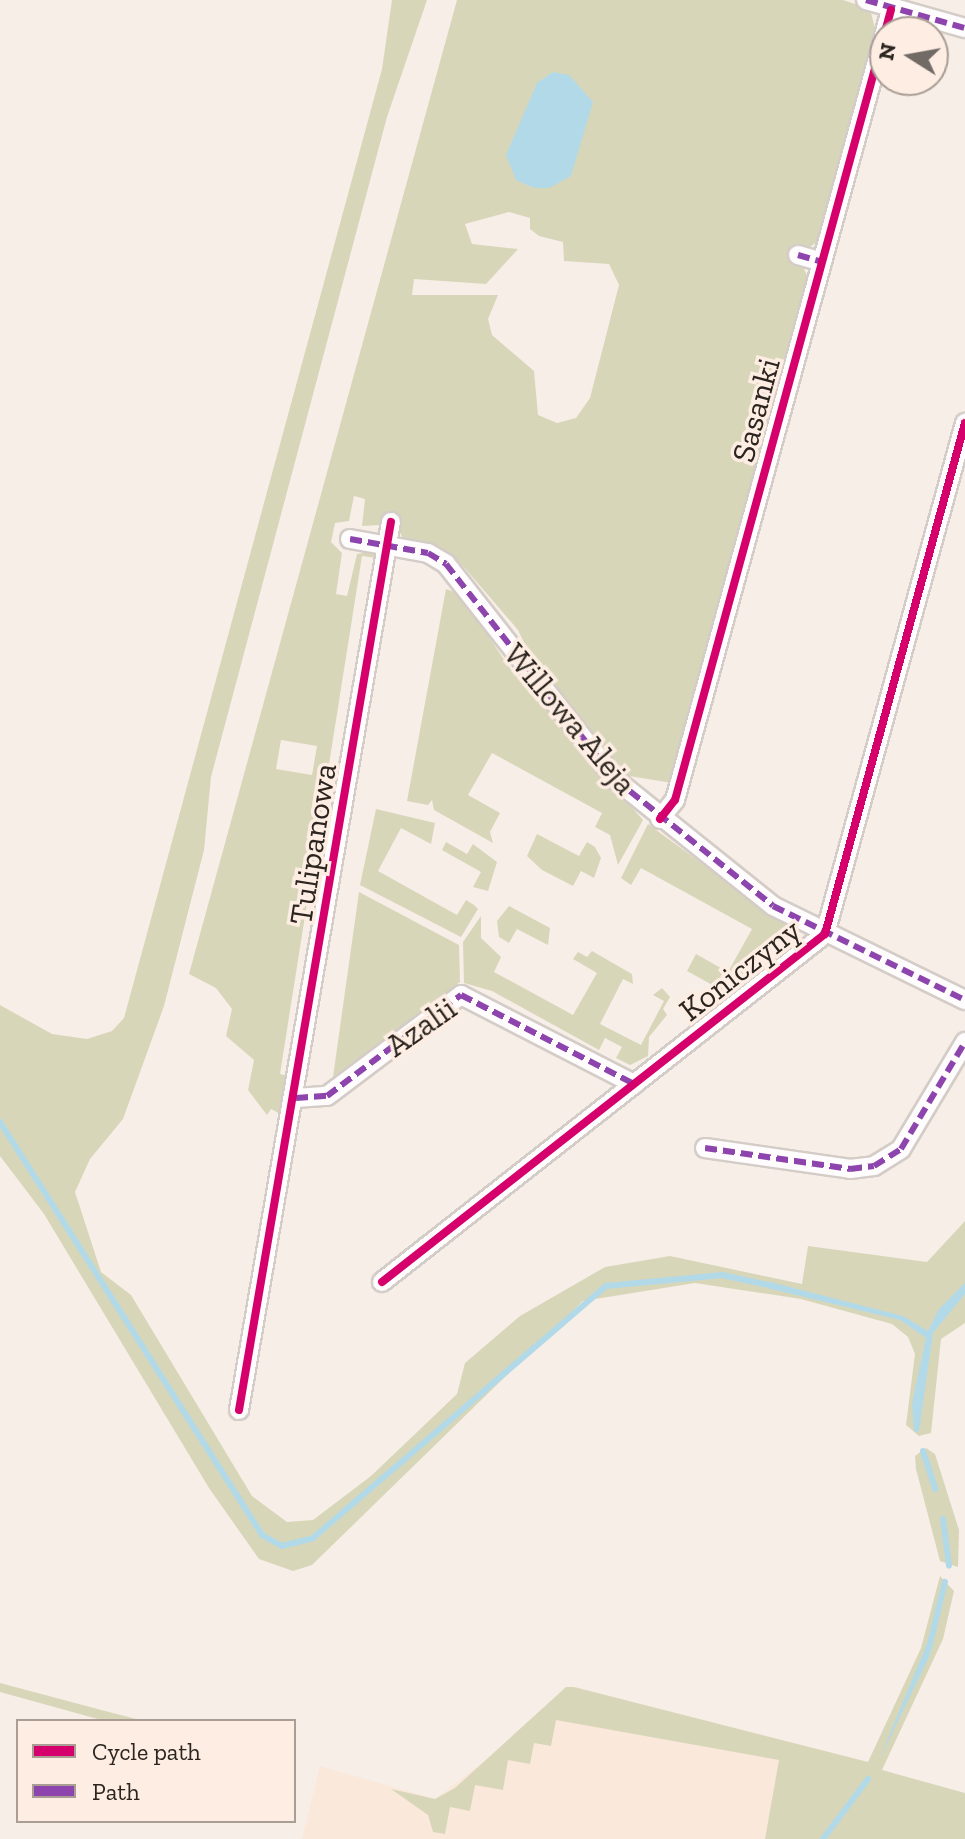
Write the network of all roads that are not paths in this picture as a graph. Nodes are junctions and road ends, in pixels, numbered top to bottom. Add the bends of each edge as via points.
1 (866, 0) edge
2 (891, 10) junction
3 (965, 28) edge
4 (798, 255) dead end
5 (822, 262) junction
6 (965, 423) edge
7 (391, 522) dead end
8 (350, 539) dead end
9 (387, 546) junction
10 (660, 819) junction
11 (825, 934) junction
12 (965, 1000) edge
13 (965, 1042) edge
14 (634, 1084) junction
15 (296, 1098) junction
16 (705, 1148) dead end
17 (382, 1282) dead end
18 (239, 1410) dead end

1 - 2 street
2 - 3 street
2 - 5 street, Sasanki
4 - 5 street
5 - 10 street, Sasanki via 675,800
6 - 11 street, Koniczyny
7 - 9 street, Tulipanowa
8 - 9 street, Willowa Aleja
9 - 10 street, Willowa Aleja via 428,553 446,564 520,649 569,729
9 - 15 street, Tulipanowa
10 - 11 street, Willowa Aleja via 773,906
11 - 12 street, Willowa Aleja
11 - 14 street, Koniczyny
13 - 16 street via 901,1149 874,1166 850,1169
14 - 15 street, Azalii via 461,995 327,1096
14 - 17 street, Koniczyny
15 - 18 street, Tulipanowa

